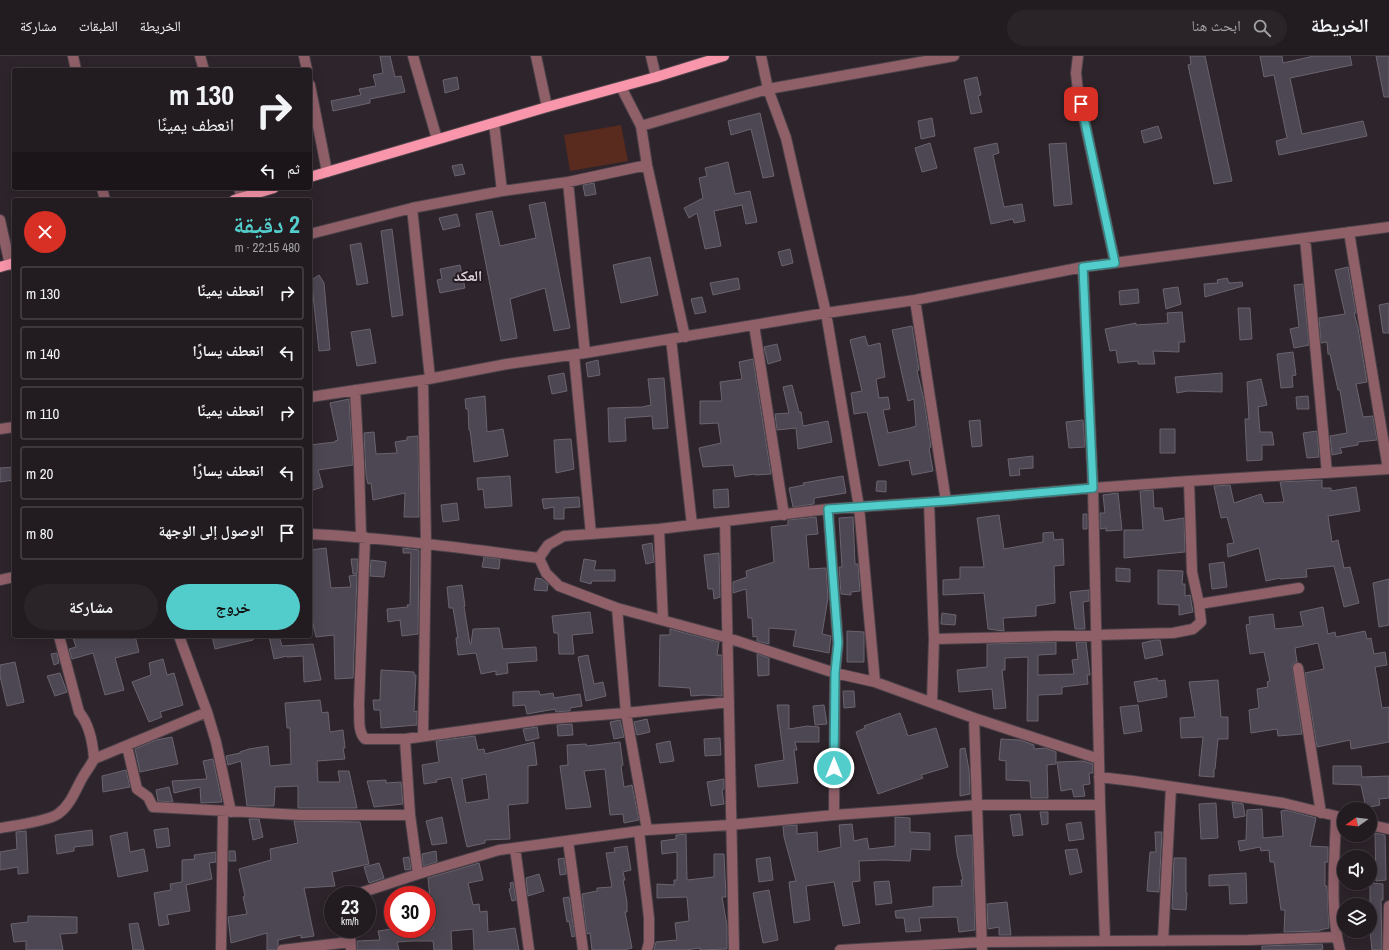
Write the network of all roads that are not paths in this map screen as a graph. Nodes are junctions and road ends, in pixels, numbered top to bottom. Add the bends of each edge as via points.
1 (73, 56) edge
2 (200, 56) edge
3 (304, 56) edge
4 (413, 56) edge
5 (536, 56) edge
6 (651, 56) edge
7 (724, 56) edge
8 (761, 56) edge
9 (954, 56) edge
10 (1078, 56) edge
11 (76, 68) edge
12 (203, 68) edge
13 (307, 68) edge
14 (656, 77) junction
15 (621, 87) junction
16 (768, 89) junction
17 (312, 95) edge
18 (547, 107) junction
19 (494, 123) junction
20 (641, 126) junction
21 (437, 140) junction
22 (647, 165) junction
23 (327, 172) junction
24 (312, 176) edge
25 (568, 182) junction
26 (265, 190) edge
27 (502, 191) junction
28 (239, 196) edge
29 (412, 208) junction
30 (0, 220) edge
31 (1389, 227) edge
32 (1349, 232) junction
33 (312, 233) edge
34 (1305, 238) junction
35 (1115, 263) junction
36 (8, 265) edge
37 (1083, 267) junction
38 (915, 300) junction
39 (826, 313) junction
40 (754, 325) junction
41 (685, 337) junction
42 (671, 339) junction
43 (585, 353) junction
44 (574, 355) junction
45 (427, 379) junction
46 (356, 390) junction
47 (312, 397) edge
48 (12, 427) edge
49 (0, 429) edge
50 (1388, 469) edge
51 (1327, 473) junction
52 (1188, 480) junction
53 (1093, 488) junction
54 (946, 501) junction
55 (929, 502) junction
56 (859, 507) junction
57 (828, 509) junction
58 (784, 514) junction
59 (725, 522) junction
60 (692, 525) junction
61 (659, 529) junction
62 (312, 534) edge
63 (591, 534) junction
64 (363, 537) junction
65 (426, 543) junction
66 (539, 558) junction
67 (12, 577) edge
68 (0, 580) edge
69 (1299, 588) dead end
70 (1199, 604) junction
71 (617, 608) junction
72 (663, 620) junction
73 (1096, 634) junction
74 (60, 638) edge
75 (180, 638) edge
76 (728, 638) junction
77 (934, 639) junction
78 (1298, 668) dead end
79 (835, 673) junction
80 (875, 682) junction
81 (729, 702) junction
82 (932, 702) junction
83 (207, 712) junction
84 (626, 713) junction
85 (974, 718) junction
86 (423, 736) junction
87 (405, 739) junction
88 (127, 746) junction
89 (94, 759) junction
90 (1100, 759) junction
91 (1099, 777) junction
92 (1171, 786) junction
93 (1100, 805) junction
94 (977, 806) junction
95 (227, 811) junction
96 (1321, 813) junction
97 (410, 815) junction
98 (834, 815) junction
99 (1337, 816) edge
100 (730, 825) junction
101 (1377, 826) edge
102 (0, 828) edge
103 (1389, 829) edge
104 (643, 830) junction
105 (568, 841) junction
106 (1338, 842) edge
107 (515, 848) junction
108 (418, 874) junction
109 (376, 888) edge
110 (1389, 906) edge
111 (1336, 937) junction
112 (1105, 941) junction
113 (1163, 941) junction
114 (1133, 945) edge
115 (351, 946) edge
116 (982, 946) edge
117 (221, 950) edge
118 (282, 950) edge
119 (529, 950) edge
120 (583, 950) edge
121 (647, 950) edge
122 (734, 950) edge
123 (840, 950) edge
124 (1340, 950) edge
125 (1388, 950) edge

1 - 11 street
2 - 12 street
3 - 13 street
4 - 21 street
5 - 18 street
6 - 14 street
7 - 14 main road
8 - 16 street
9 - 16 street
10 - 35 street via 1078,91
14 - 15 main road
15 - 18 main road
15 - 20 street
16 - 20 street
16 - 39 street via 786,138
17 - 23 street
18 - 19 main road
19 - 21 main road
19 - 27 street
20 - 22 street
21 - 23 main road
22 - 25 street
22 - 41 street
23 - 24 main road
25 - 27 street
25 - 43 street
26 - 28 main road
27 - 29 street
29 - 33 street
29 - 45 street
30 - 36 street
31 - 32 street
32 - 34 street
32 - 50 street
34 - 35 street
34 - 51 street
35 - 37 street
37 - 38 street
37 - 53 street
38 - 39 street
38 - 54 street
39 - 40 street
39 - 56 street
40 - 41 street
40 - 58 street
41 - 42 street
42 - 43 street
42 - 60 street
43 - 44 street
44 - 45 street
44 - 63 street
45 - 46 street
45 - 65 street
46 - 47 street
46 - 64 street
48 - 49 street
50 - 51 street
51 - 52 street
52 - 53 street
52 - 70 street via 1192,572
53 - 54 street
53 - 73 street
54 - 55 street
55 - 56 street
55 - 77 street
56 - 57 street
56 - 80 street
57 - 58 street
57 - 79 street via 838,643
58 - 59 street
59 - 60 street
59 - 76 street
60 - 61 street
61 - 63 street
61 - 72 street
62 - 64 street
63 - 66 street via 564,536 548,545
64 - 65 street
64 - 87 street via 359,697 361,735 365,739
65 - 66 street
65 - 86 street
66 - 71 street via 546,573 559,586
67 - 68 street
69 - 70 street
70 - 73 street via 1200,622 1194,629 1173,633
71 - 72 street
71 - 84 street
72 - 76 street
73 - 77 street
73 - 90 street
74 - 89 street via 80,712 85,718
75 - 83 street
76 - 79 street
76 - 81 street
77 - 82 street
78 - 96 street
79 - 80 street
79 - 98 street
80 - 82 street
81 - 84 street
81 - 100 street
82 - 85 street
83 - 88 street
83 - 95 street via 216,742
84 - 86 street via 547,719
84 - 104 street
85 - 90 street
85 - 94 street
86 - 87 street
87 - 97 street
88 - 89 street
88 - 95 street via 137,789 148,797 152,808
89 - 102 street via 75,793 58,814
90 - 91 street
91 - 92 street
91 - 93 street
92 - 96 street via 1283,803
92 - 113 street
93 - 94 street
93 - 112 street
94 - 98 street
94 - 116 street
95 - 97 street via 301,815
95 - 117 street
96 - 99 street
97 - 108 street
98 - 100 street
100 - 104 street
100 - 122 street
101 - 103 street
104 - 105 street
104 - 121 street via 649,918
105 - 107 street
105 - 120 street
106 - 111 street via 1334,890
107 - 108 street via 499,850
107 - 119 street
108 - 109 street
110 - 125 street
111 - 113 street
111 - 124 street
112 - 114 street
112 - 116 street
113 - 114 street
115 - 118 street
116 - 123 street

